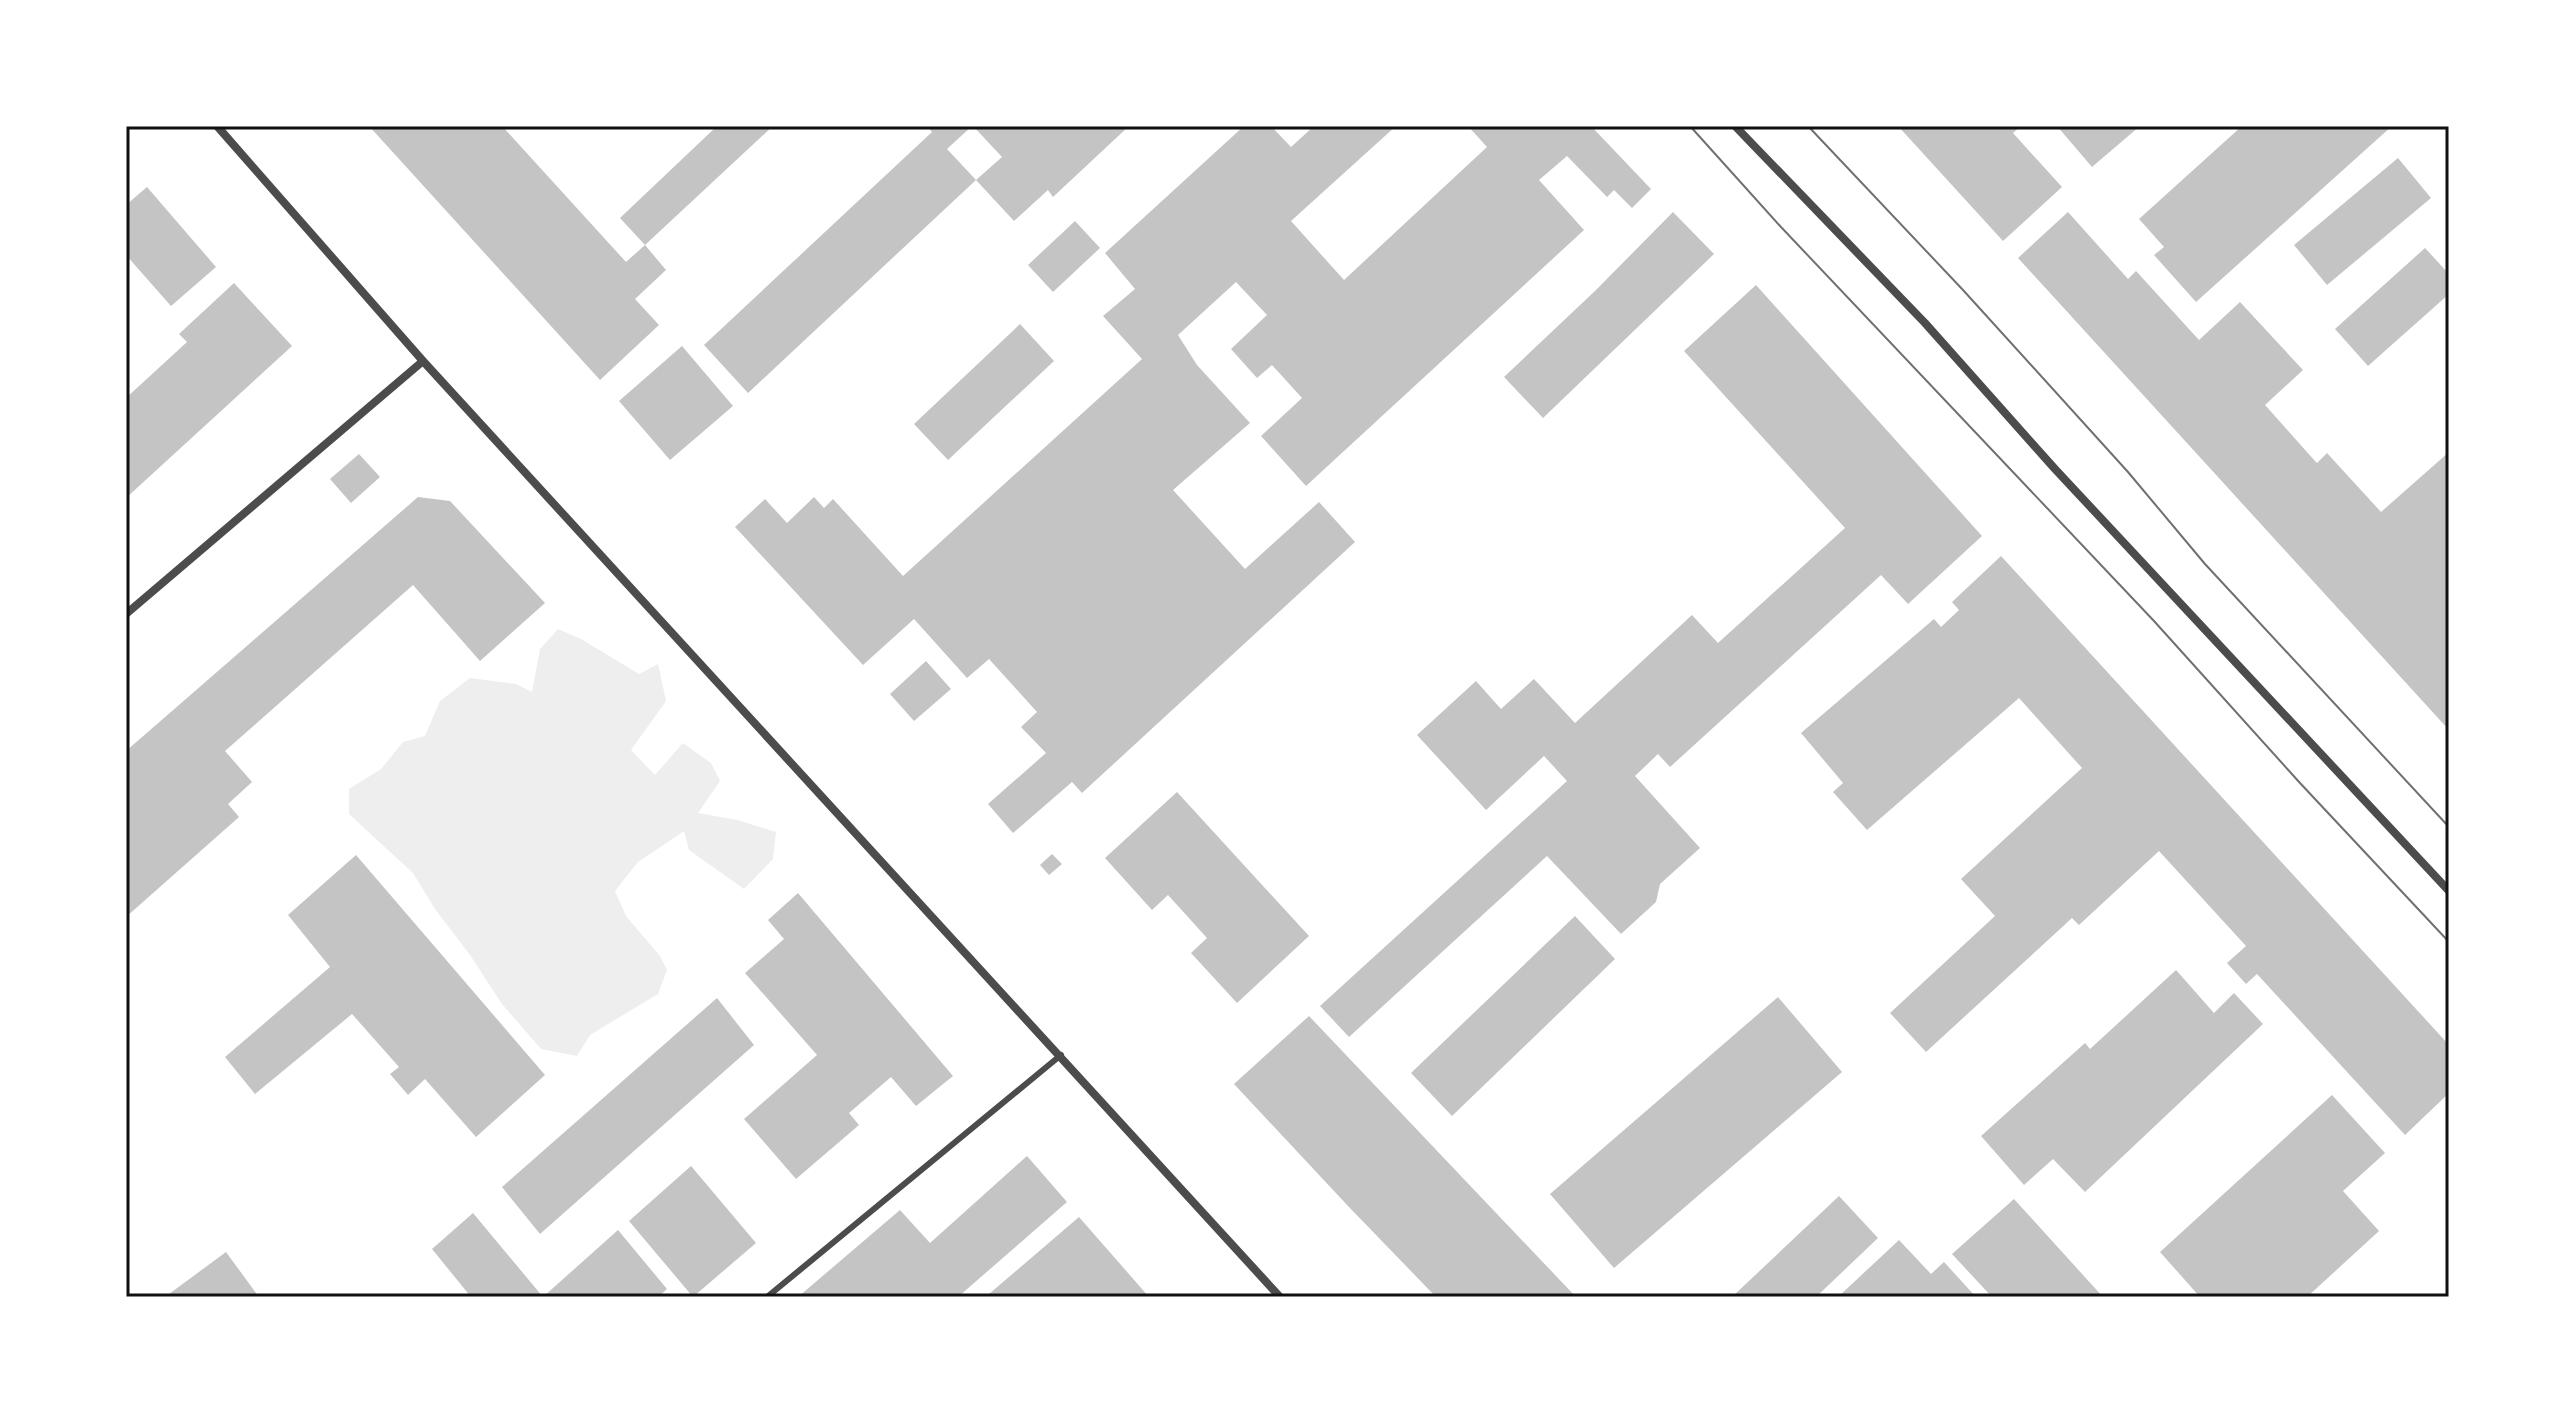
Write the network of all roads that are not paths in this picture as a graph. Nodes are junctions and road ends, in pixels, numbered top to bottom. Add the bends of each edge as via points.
1 (217, 126) edge
2 (1735, 126) edge
3 (423, 361) junction
4 (126, 614) edge
5 (2449, 891) edge
6 (1061, 1055) junction
7 (767, 1297) edge
8 (1280, 1297) edge

1 - 3 street
2 - 5 street via 1925,323
3 - 4 street
3 - 6 street
6 - 7 lane
6 - 8 street

